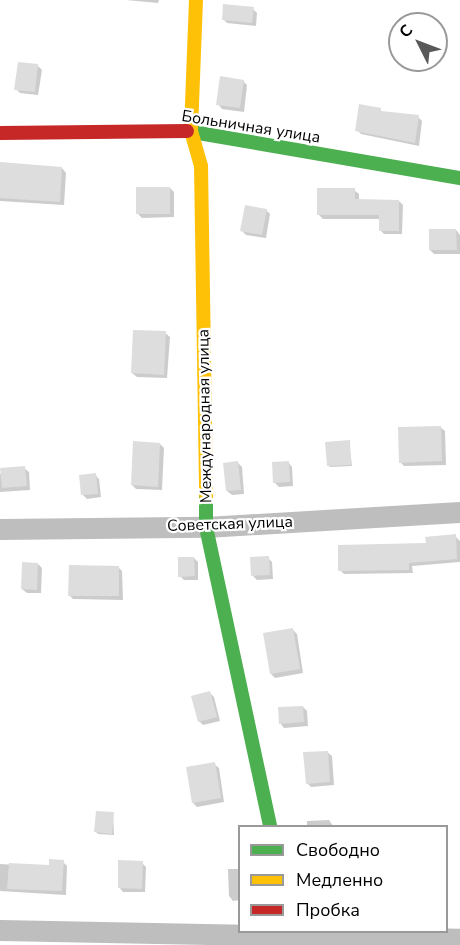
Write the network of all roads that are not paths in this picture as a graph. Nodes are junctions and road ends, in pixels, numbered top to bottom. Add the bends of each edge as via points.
1 (196, 0) edge
2 (191, 131) junction
3 (0, 133) edge
4 (460, 178) edge
5 (460, 512) edge
6 (206, 527) junction
7 (0, 529) edge
8 (270, 825) edge
9 (0, 930) edge
10 (294, 937) edge
11 (460, 939) edge

1 - 2 street, Международная улица
2 - 3 street, Больничная улица
2 - 4 street, Больничная улица
2 - 6 street, Международная улица via 201,166
5 - 6 street, Советская улица
6 - 7 street, Советская улица
6 - 8 street, Международная улица
9 - 10 street
10 - 11 street

